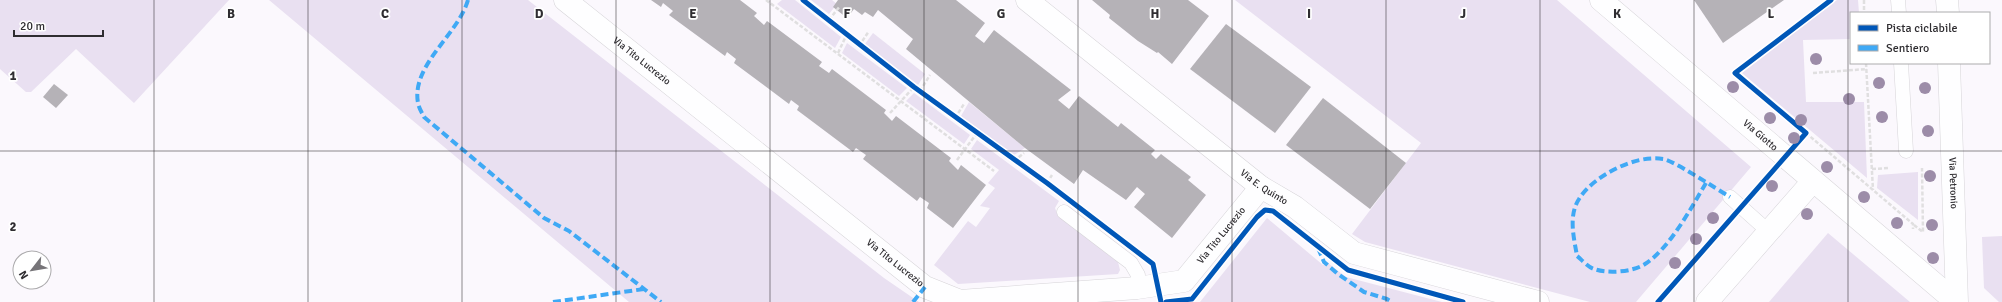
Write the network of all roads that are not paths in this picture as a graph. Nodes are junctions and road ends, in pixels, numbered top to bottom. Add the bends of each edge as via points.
1 (565, 0) edge
2 (1027, 0) edge
3 (1601, 0) edge
4 (1898, 0) edge
5 (1947, 0) edge
6 (1899, 12) edge
7 (1948, 12) edge
8 (1901, 64) edge
9 (1949, 64) edge
10 (1906, 151) dead end
11 (1813, 181) junction
12 (1261, 187) junction
13 (1730, 197) dead end
14 (1064, 212) dead end
15 (1768, 231) junction
16 (1138, 288) junction
17 (1538, 302) edge
18 (1707, 302) edge
19 (1956, 302) edge

1 - 16 street, Via Tito Lucrezio via 925,287 960,301
2 - 12 street, Via E. Quinto
3 - 11 street, Via Giotto
4 - 6 lane
5 - 7 street
8 - 10 lane
9 - 19 street, Via Petronio
11 - 15 street
11 - 19 street, Via Giotto
12 - 16 street, Via Tito Lucrezio via 1184,281
12 - 17 street, Via E. Quinto via 1295,207 1354,253
13 - 15 lane
14 - 16 lane via 1131,263 1138,275
15 - 18 street

